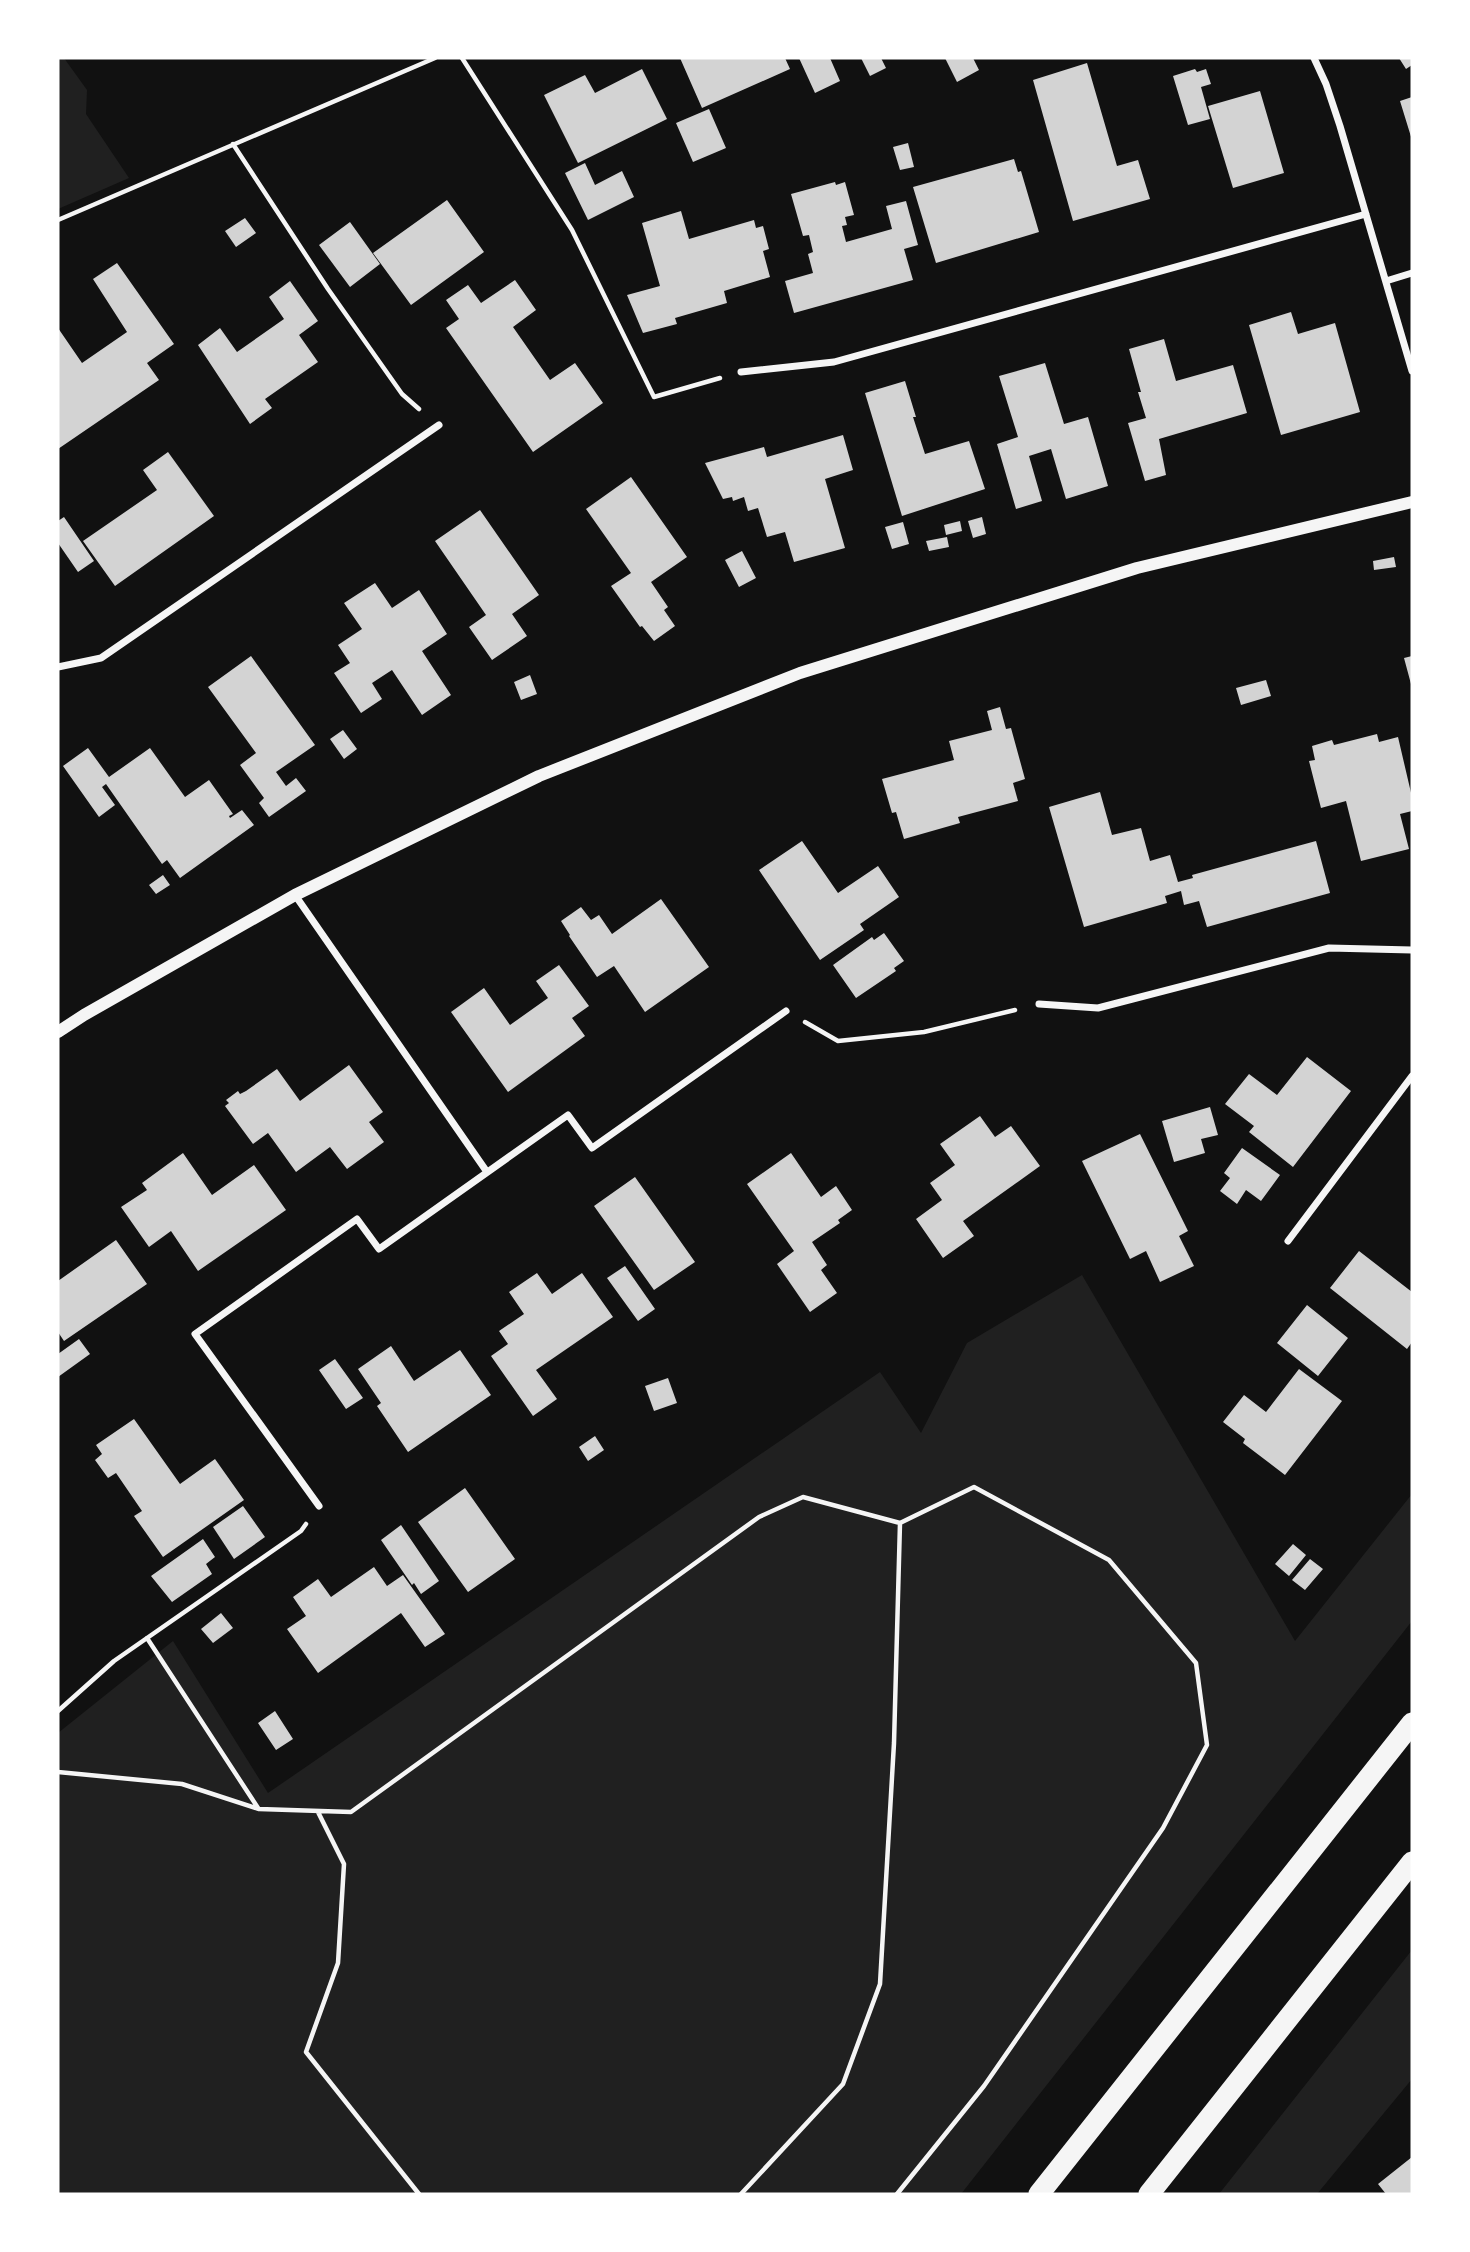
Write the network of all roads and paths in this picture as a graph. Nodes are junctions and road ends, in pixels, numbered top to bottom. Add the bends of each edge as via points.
1 (435, 58) edge
2 (462, 58) edge
3 (1314, 58) edge
4 (233, 144) junction
5 (1366, 214) junction
6 (58, 220) edge
7 (1412, 273) edge
8 (1386, 281) junction
9 (1412, 371) edge
10 (741, 372) joint
11 (439, 425) joint
12 (1412, 502) edge
13 (58, 667) edge
14 (295, 895) junction
15 (1412, 950) edge
16 (1039, 1004) joint
17 (786, 1011) joint
18 (58, 1032) edge
19 (1412, 1076) edge
20 (487, 1172) junction
21 (1288, 1241) dead end
22 (319, 1506) joint
23 (901, 1523) junction
24 (147, 1638) junction
25 (58, 1711) edge
26 (1412, 1723) edge
27 (58, 1772) edge
28 (259, 1809) junction
29 (318, 1812) junction
30 (1412, 1861) edge
31 (419, 2194) edge
32 (741, 2194) edge
33 (897, 2194) edge
34 (1039, 2194) edge
35 (1149, 2194) edge

1 - 4 path
2 - 10 path via 572,230 654,397
3 - 5 street
4 - 6 path
4 - 11 path via 402,394
5 - 8 street
5 - 10 street via 834,362
7 - 8 street
8 - 9 street
11 - 13 street via 102,658
12 - 14 street via 1137,568 800,673 539,776
14 - 18 street
14 - 20 street
15 - 16 street via 1329,948 1098,1008
16 - 17 path via 923,1032 838,1041
17 - 20 street via 592,1148 568,1115
19 - 21 street
20 - 22 street via 379,1249 357,1219 195,1334
22 - 24 path via 301,1531
23 - 29 path via 803,1497 759,1517 351,1812
23 - 32 path via 880,1984 843,2084
23 - 33 path via 974,1488 1109,1560 1195,1663 1208,1745 1163,1829 984,2086
24 - 25 path
24 - 28 path
26 - 34 highway
27 - 28 path via 181,1784
28 - 29 path
29 - 31 path via 344,1864 338,1964 306,2052
30 - 35 highway

